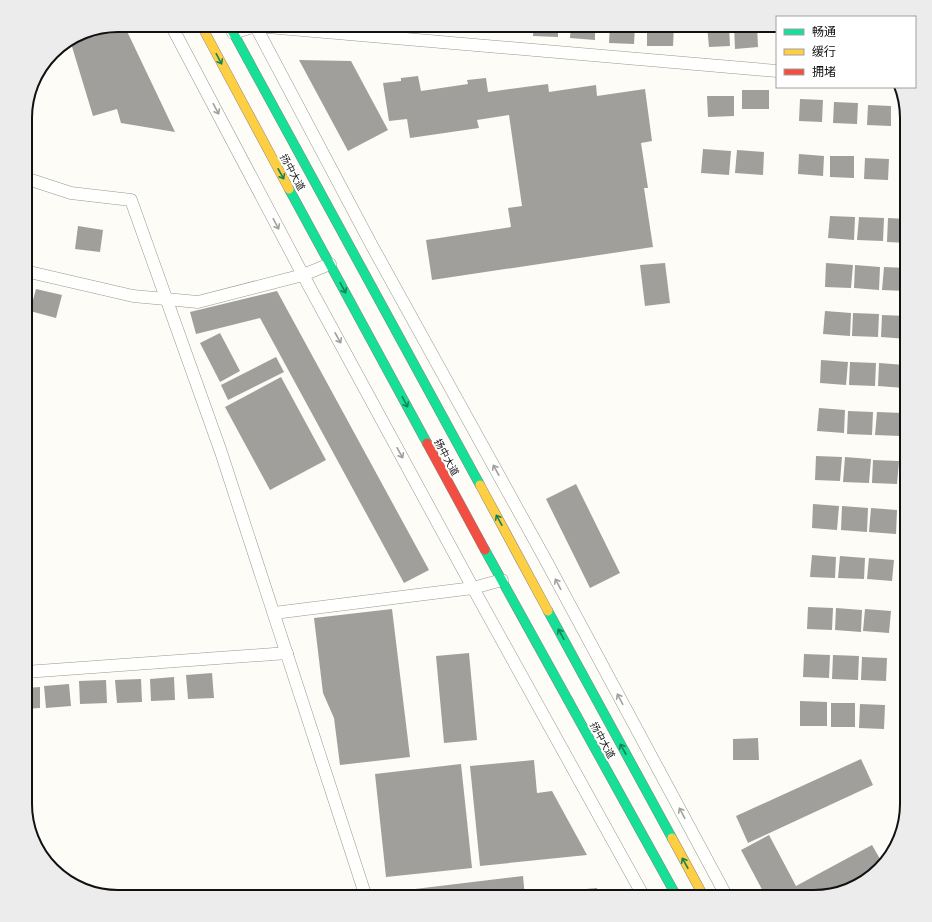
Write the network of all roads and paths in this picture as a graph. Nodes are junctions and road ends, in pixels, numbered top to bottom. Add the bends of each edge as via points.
1 (175, 32) edge
2 (204, 32) edge
3 (227, 32) edge
4 (233, 32) edge
5 (258, 32) edge
6 (325, 32) edge
7 (211, 45) junction
8 (776, 71) edge
9 (32, 180) edge
10 (333, 263) junction
11 (32, 273) edge
12 (303, 275) junction
13 (166, 299) junction
14 (505, 578) junction
15 (473, 588) junction
16 (274, 613) junction
17 (287, 653) junction
18 (32, 671) edge
19 (674, 842) junction
20 (653, 854) junction
21 (364, 890) edge
22 (640, 890) edge
23 (673, 890) edge
24 (700, 890) edge
25 (723, 890) edge

1 -> 12 street
2 - 7 main road, 扬中大道
3 - 7 main road
19 -> 4 main road, 扬中大道 via 350,255
25 -> 5 street
6 - 8 street
7 -> 10 main road, 扬中大道
9 - 13 street via 71,193 131,200
10 - 12 street
10 -> 14 main road, 扬中大道
11 - 13 street via 133,296
12 - 13 street via 198,302
12 -> 15 street
13 - 16 street via 221,452
14 - 15 street
14 - 20 main road, 扬中大道
15 - 16 street
15 - 22 street
16 - 17 street
17 - 18 street
17 - 21 street
19 - 20 main road
24 -> 19 main road, 扬中大道
20 - 23 main road, 扬中大道

